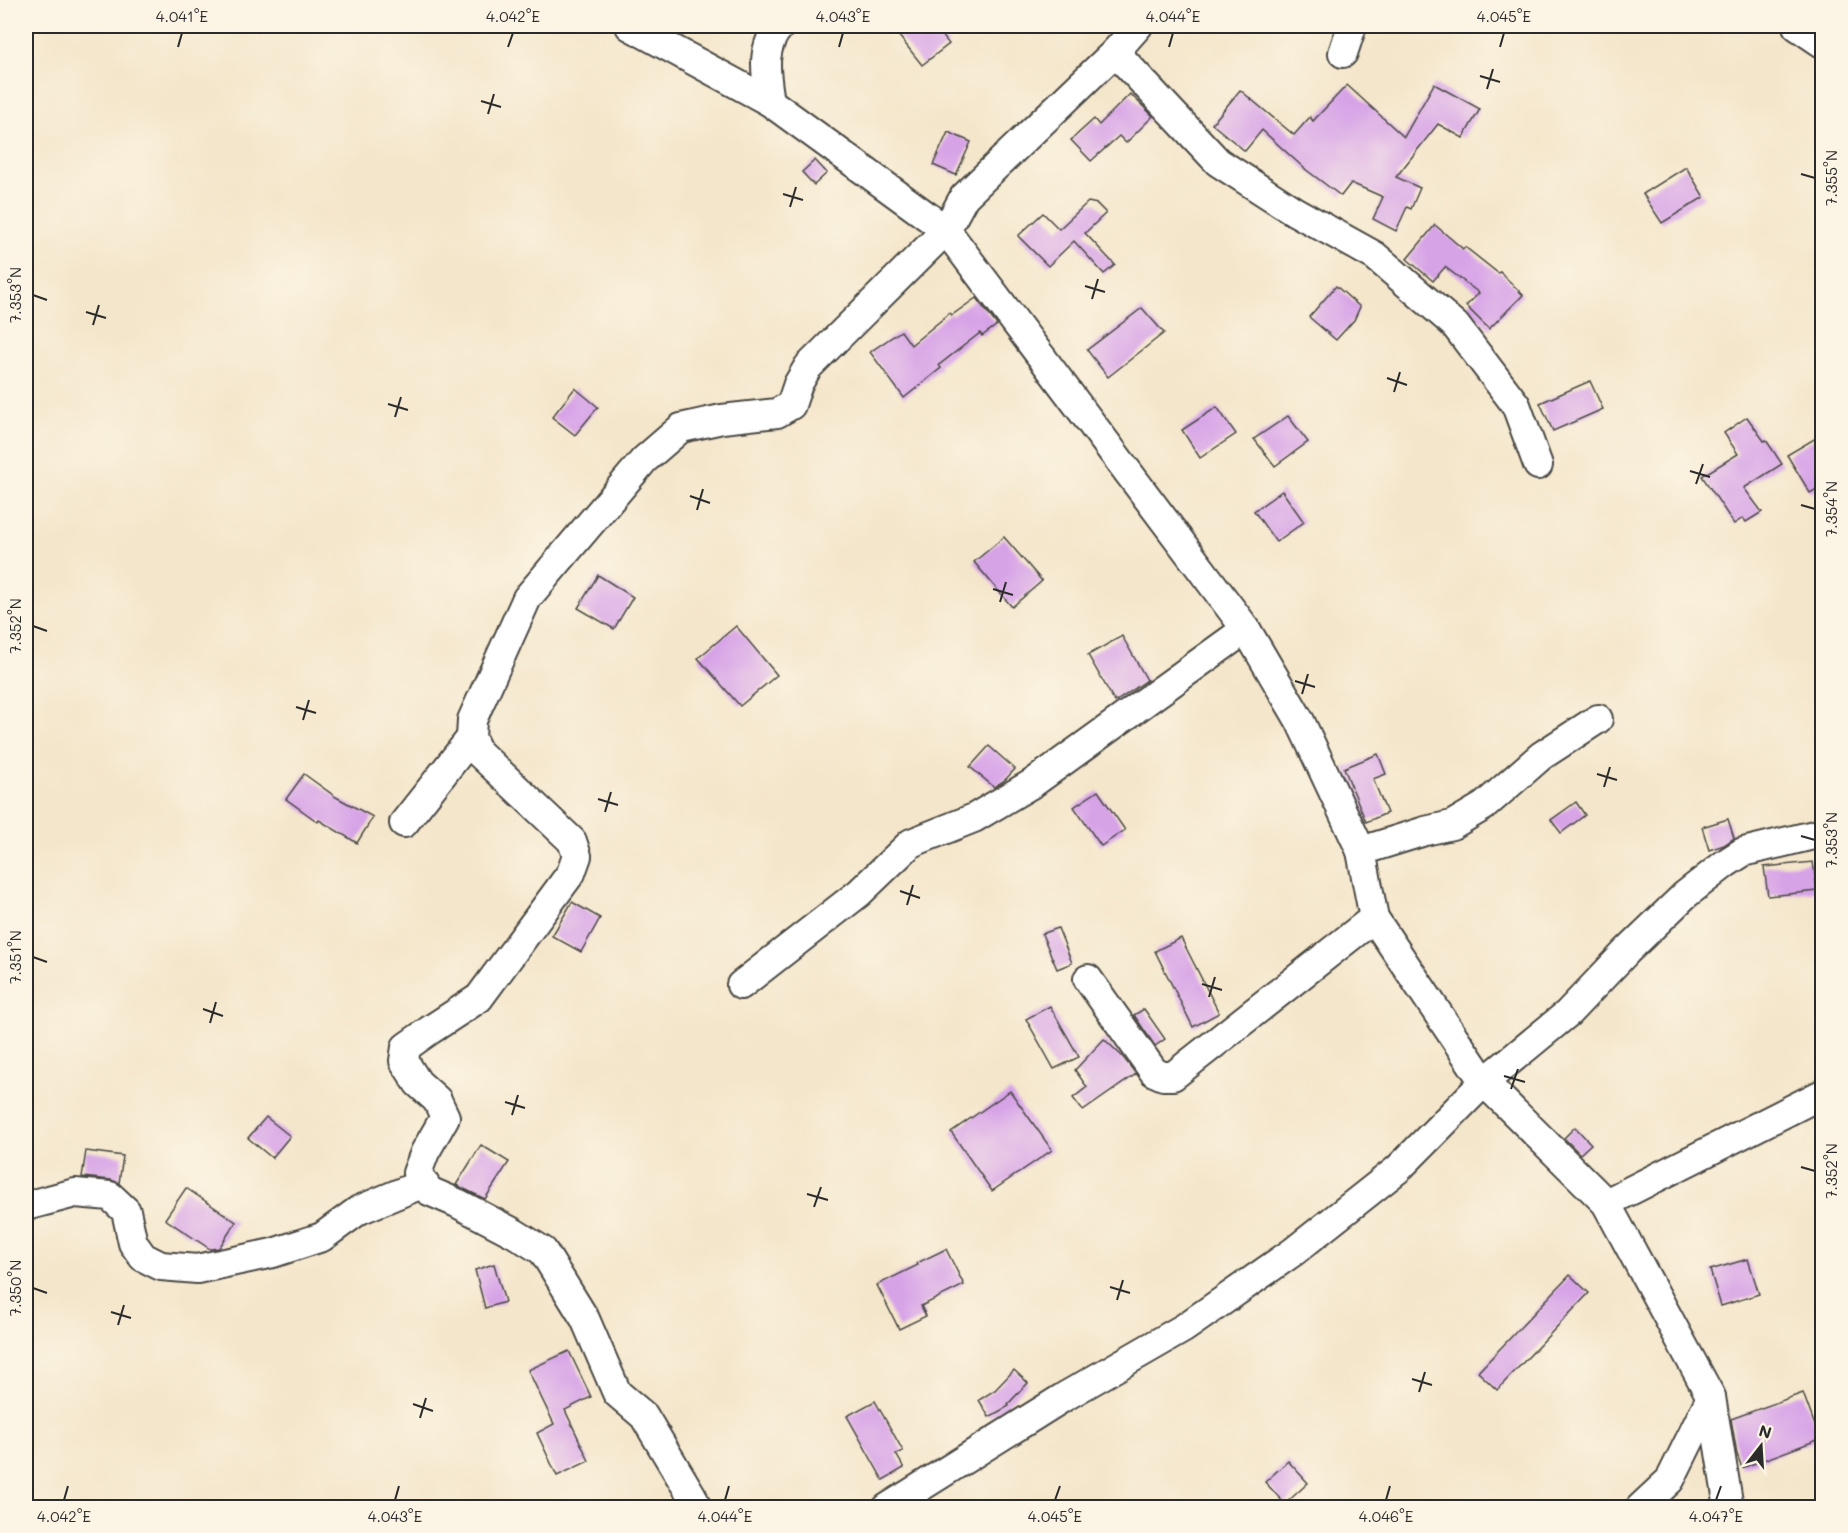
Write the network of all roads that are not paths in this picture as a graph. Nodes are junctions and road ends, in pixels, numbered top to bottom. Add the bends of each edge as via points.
1 (630, 26) edge
2 (780, 26) edge
3 (1138, 26) edge
4 (1352, 26) edge
5 (1797, 26) edge
6 (1822, 43) edge
7 (1115, 52) junction
8 (1343, 53) dead end
9 (770, 102) junction
10 (946, 230) junction
11 (1538, 465) dead end
12 (1246, 630) junction
13 (1598, 719) dead end
14 (471, 738) junction
15 (404, 823) dead end
16 (1822, 833) edge
17 (1361, 851) junction
18 (1374, 918) junction
19 (1088, 979) dead end
20 (741, 985) dead end
21 (1484, 1082) junction
22 (1822, 1094) edge
23 (424, 1183) junction
24 (1606, 1203) junction
25 (26, 1206) edge
26 (1711, 1397) junction
27 (697, 1508) edge
28 (887, 1508) edge
29 (1640, 1508) edge
30 (1729, 1508) edge

1 - 9 street
2 - 9 street via 773,33 764,63
3 - 7 street
4 - 8 street
5 - 6 street
7 - 10 street via 964,197
7 - 11 street via 1218,162 1294,211 1375,256 1455,325 1516,405
9 - 10 street
10 - 12 street
10 - 14 street via 808,367 791,405 777,413 681,428 644,460 528,598 472,720
12 - 17 street via 1300,721
12 - 20 street via 1034,783 974,818 911,843 859,893
13 - 17 street via 1541,756 1484,806 1452,825
14 - 15 street
14 - 23 street via 478,752 572,841 576,856 571,873 479,998 406,1047 404,1061 417,1083 437,1100 445,1117 417,1173
16 - 21 street via 1743,852 1726,863 1627,951 1568,1013
17 - 18 street
18 - 19 street via 1173,1076 1163,1077 1154,1072
18 - 21 street
21 - 24 street
21 - 28 street via 1398,1169 1284,1259 1184,1328 1064,1397
22 - 24 street
23 - 25 street via 359,1210 322,1236 273,1253 197,1269 161,1266 143,1257 133,1243 126,1211 110,1196 75,1193
23 - 27 street via 429,1191 543,1251 585,1319 617,1393 644,1416
24 - 26 street
26 - 29 street via 1670,1480
26 - 30 street

